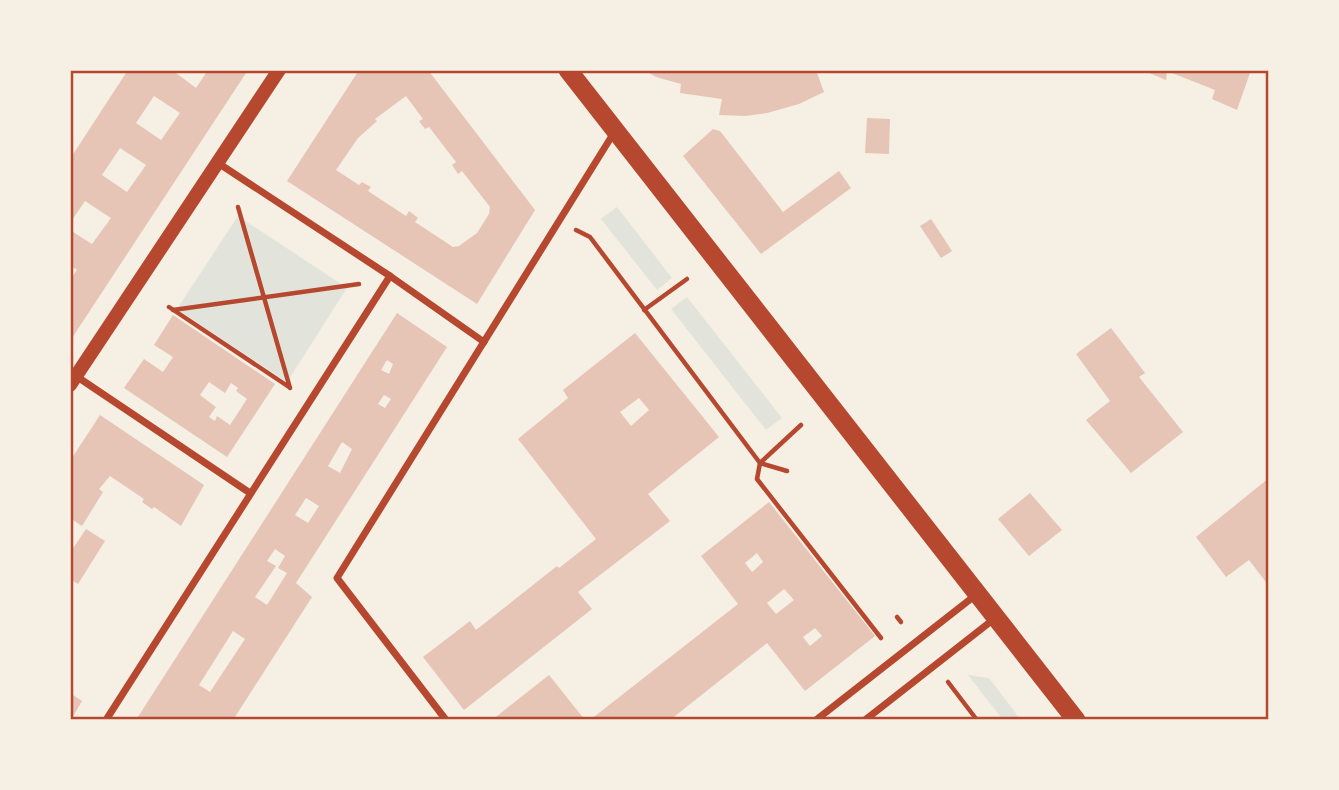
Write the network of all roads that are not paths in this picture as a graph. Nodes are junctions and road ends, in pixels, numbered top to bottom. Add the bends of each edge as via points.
1 (279, 70) edge
2 (568, 70) edge
3 (616, 131) junction
4 (217, 162) junction
5 (390, 276) junction
6 (485, 342) junction
7 (73, 381) edge
8 (250, 492) junction
9 (977, 594) junction
10 (996, 617) junction
11 (107, 720) edge
12 (446, 720) edge
13 (816, 720) edge
14 (865, 720) edge
15 (1076, 720) edge

1 - 4 main road
2 - 3 highway
3 - 6 street
3 - 9 highway
4 - 5 street
4 - 7 main road
5 - 6 street
5 - 8 street
6 - 12 street via 337,578
7 - 8 street
8 - 11 street
9 - 10 highway
9 - 13 street
10 - 14 street
10 - 15 highway

